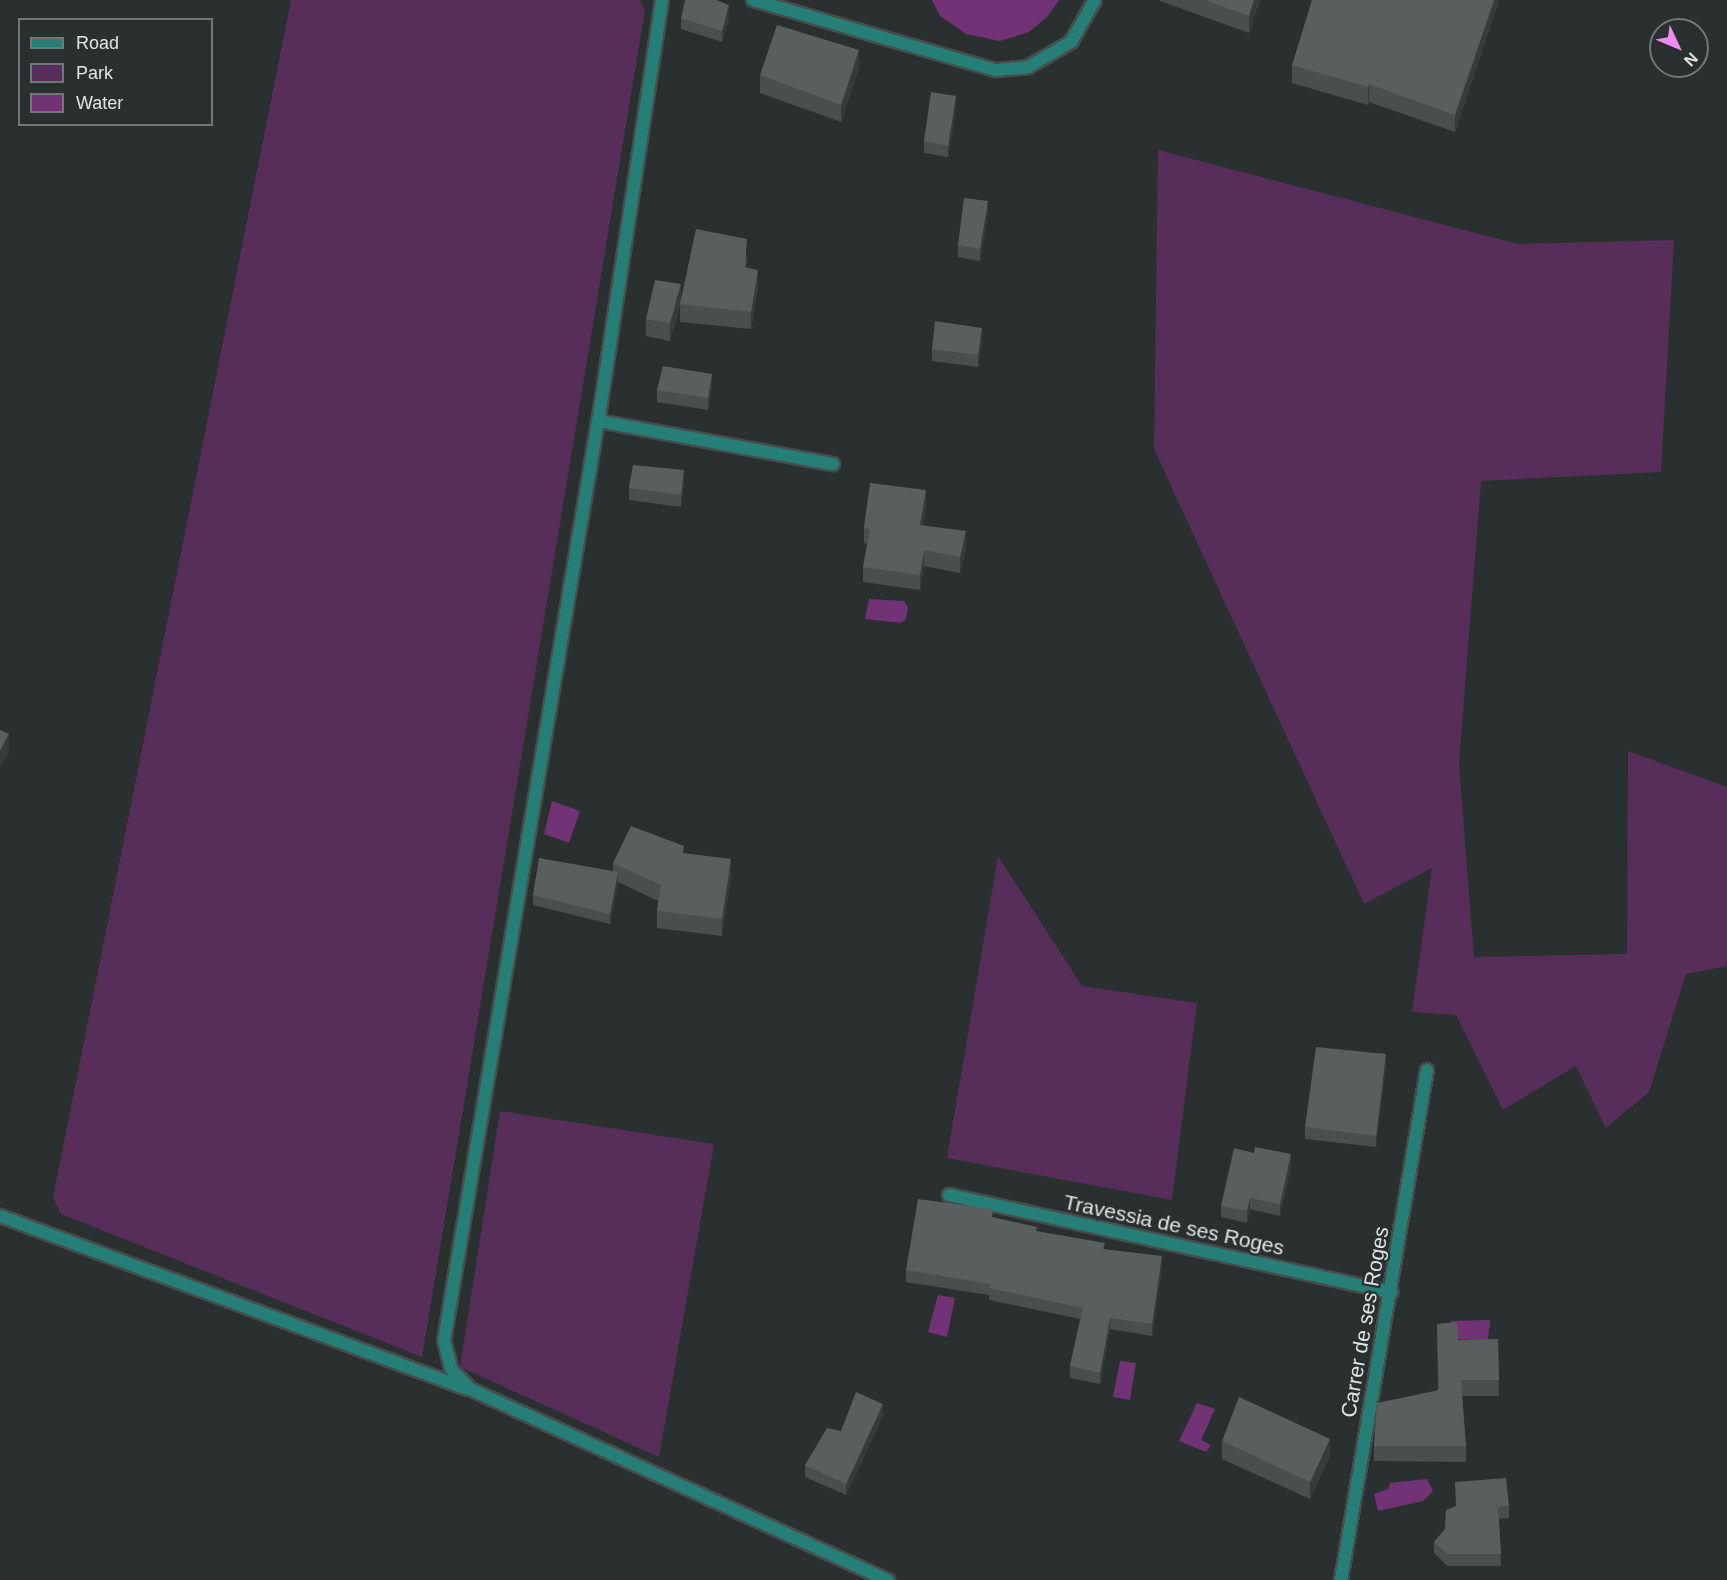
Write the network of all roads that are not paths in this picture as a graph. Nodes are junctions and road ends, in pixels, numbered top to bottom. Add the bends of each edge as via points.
1 (662, 0) edge
2 (753, 0) edge
3 (1095, 0) edge
4 (598, 421) junction
5 (833, 464) dead end
6 (1427, 1070) dead end
7 (948, 1195) dead end
8 (0, 1216) edge
9 (1391, 1292) junction
10 (470, 1389) junction
11 (882, 1578) edge
12 (1341, 1580) edge

1 - 4 street
2 - 3 street via 996,70 1028,67 1071,42
4 - 5 street
4 - 10 street via 444,1340 451,1369
6 - 9 street, Carrer de ses Roges
7 - 9 street, Travessia de ses Roges
8 - 10 street
9 - 12 street, Carrer de ses Roges
10 - 11 street

